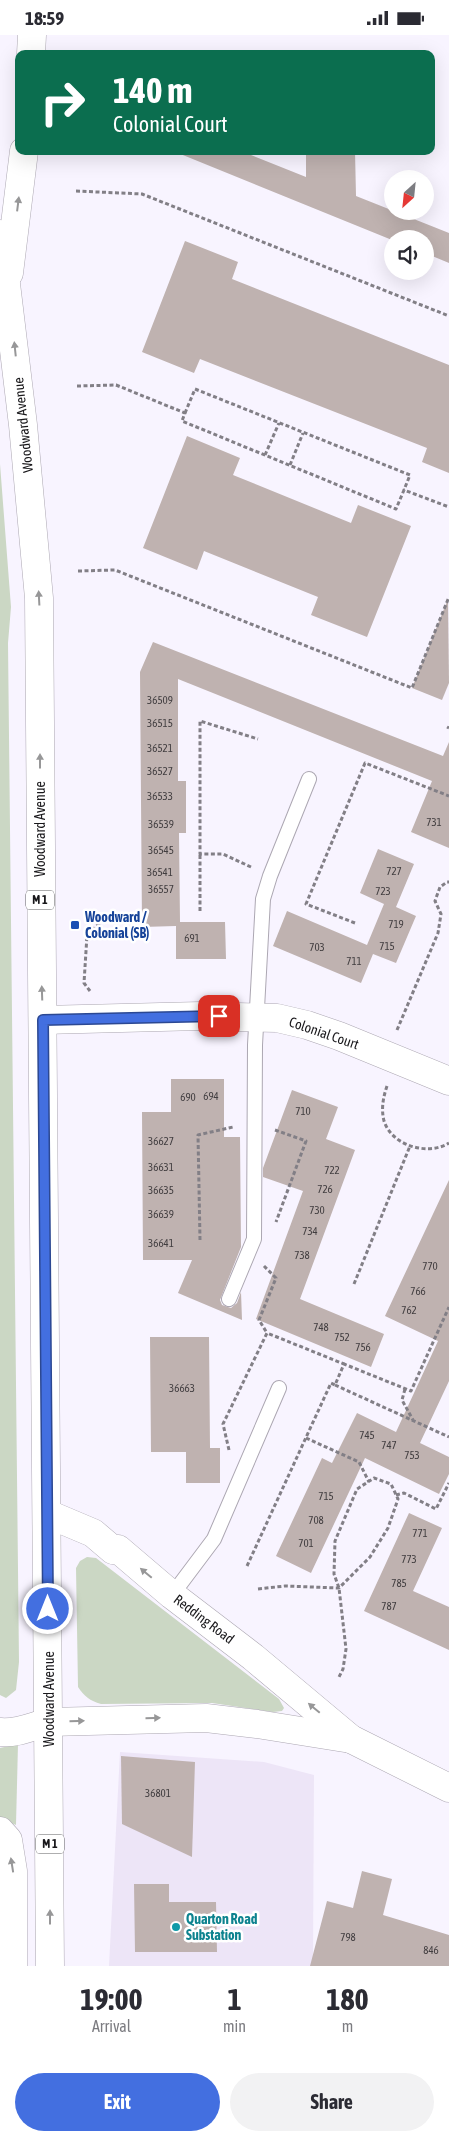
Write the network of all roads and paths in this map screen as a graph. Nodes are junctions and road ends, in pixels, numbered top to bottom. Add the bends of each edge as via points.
1 (32, 35) edge
2 (31, 50) edge
3 (24, 155) edge
4 (76, 191) dead end
5 (0, 234) edge
6 (8, 287) junction
7 (449, 316) edge
8 (77, 386) dead end
9 (185, 413) junction
10 (279, 423) junction
11 (303, 433) junction
12 (265, 455) junction
13 (290, 465) junction
14 (404, 490) junction
15 (449, 507) edge
16 (78, 571) dead end
17 (449, 597) edge
18 (258, 739) dead end
19 (309, 779) dead end
20 (449, 796) edge
21 (200, 854) junction
22 (270, 876) junction
23 (449, 882) edge
24 (200, 911) dead end
25 (106, 917) dead end
26 (355, 923) dead end
27 (91, 992) dead end
28 (256, 1016) junction
29 (43, 1020) junction
30 (397, 1031) dead end
31 (449, 1081) edge
32 (386, 1086) dead end
33 (449, 1143) edge
34 (410, 1146) junction
35 (354, 1284) dead end
36 (229, 1299) dead end
37 (449, 1307) edge
38 (335, 1385) junction
39 (279, 1388) dead end
40 (405, 1389) junction
41 (413, 1420) junction
42 (449, 1437) edge
43 (306, 1438) junction
44 (369, 1482) junction
45 (449, 1483) edge
46 (396, 1495) junction
47 (48, 1514) junction
48 (247, 1566) dead end
49 (339, 1588) junction
50 (258, 1589) dead end
51 (172, 1595) junction
52 (338, 1679) dead end
53 (49, 1722) junction
54 (0, 1732) edge
55 (351, 1739) junction
56 (449, 1788) edge
57 (0, 1831) edge
58 (13, 1966) edge
59 (50, 1966) edge

1 - 2 main road
6 -> 3 main road
4 - 7 path via 142,194
5 - 6 main road, Woodward Avenue / M 1
29 -> 6 main road, Woodward Avenue / M 1 via 39,598
8 - 9 path via 116,385
9 - 10 path via 195,389
9 - 12 path via 182,421
10 - 11 path
10 - 12 path
11 - 13 path
11 - 14 path via 410,475
12 - 13 path
13 - 14 path via 396,509
14 - 15 path
16 - 17 path via 115,570 412,688
18 - 21 path via 200,721
19 - 22 lane
20 - 26 path via 365,763 306,904
21 - 22 path via 223,854
21 - 24 path
22 - 28 lane via 263,899
23 - 30 path via 440,887 435,901 441,914 438,933
25 - 27 path via 87,935 84,983
28 - 29 main road, Colonial Court
28 - 31 main road, Colonial Court via 307,1025
28 - 36 lane via 254,1239
29 - 47 main road, Woodward Avenue / M 1
32 - 34 path via 382,1103 384,1121 390,1132
33 - 34 path via 435,1149
34 - 35 path
37 - 40 path via 411,1391
38 - 40 path via 344,1364
38 - 41 path
38 - 43 path via 331,1383
39 - 51 lane via 214,1539
40 - 41 path via 402,1400
41 - 42 path
43 - 44 path via 359,1462
43 - 48 path
44 - 46 path via 374,1478 391,1483
44 - 49 path via 358,1489 335,1541 334,1574
45 - 46 path via 436,1509 404,1493
46 - 49 path via 398,1499 388,1528 370,1557
51 -> 47 main road, Redding Road via 118,1549 113,1550 93,1533
47 - 53 main road, Woodward Avenue / M 1
49 - 50 path via 285,1586
49 - 52 path via 346,1649
55 -> 51 main road, Redding Road via 254,1657
53 - 54 main road, Redding Road via 16,1733
53 -> 55 main road, Redding Road via 206,1718
59 -> 53 main road, Woodward Avenue / M 1
55 - 56 main road, Redding Road
58 -> 57 main road via 13,1871 8,1840

